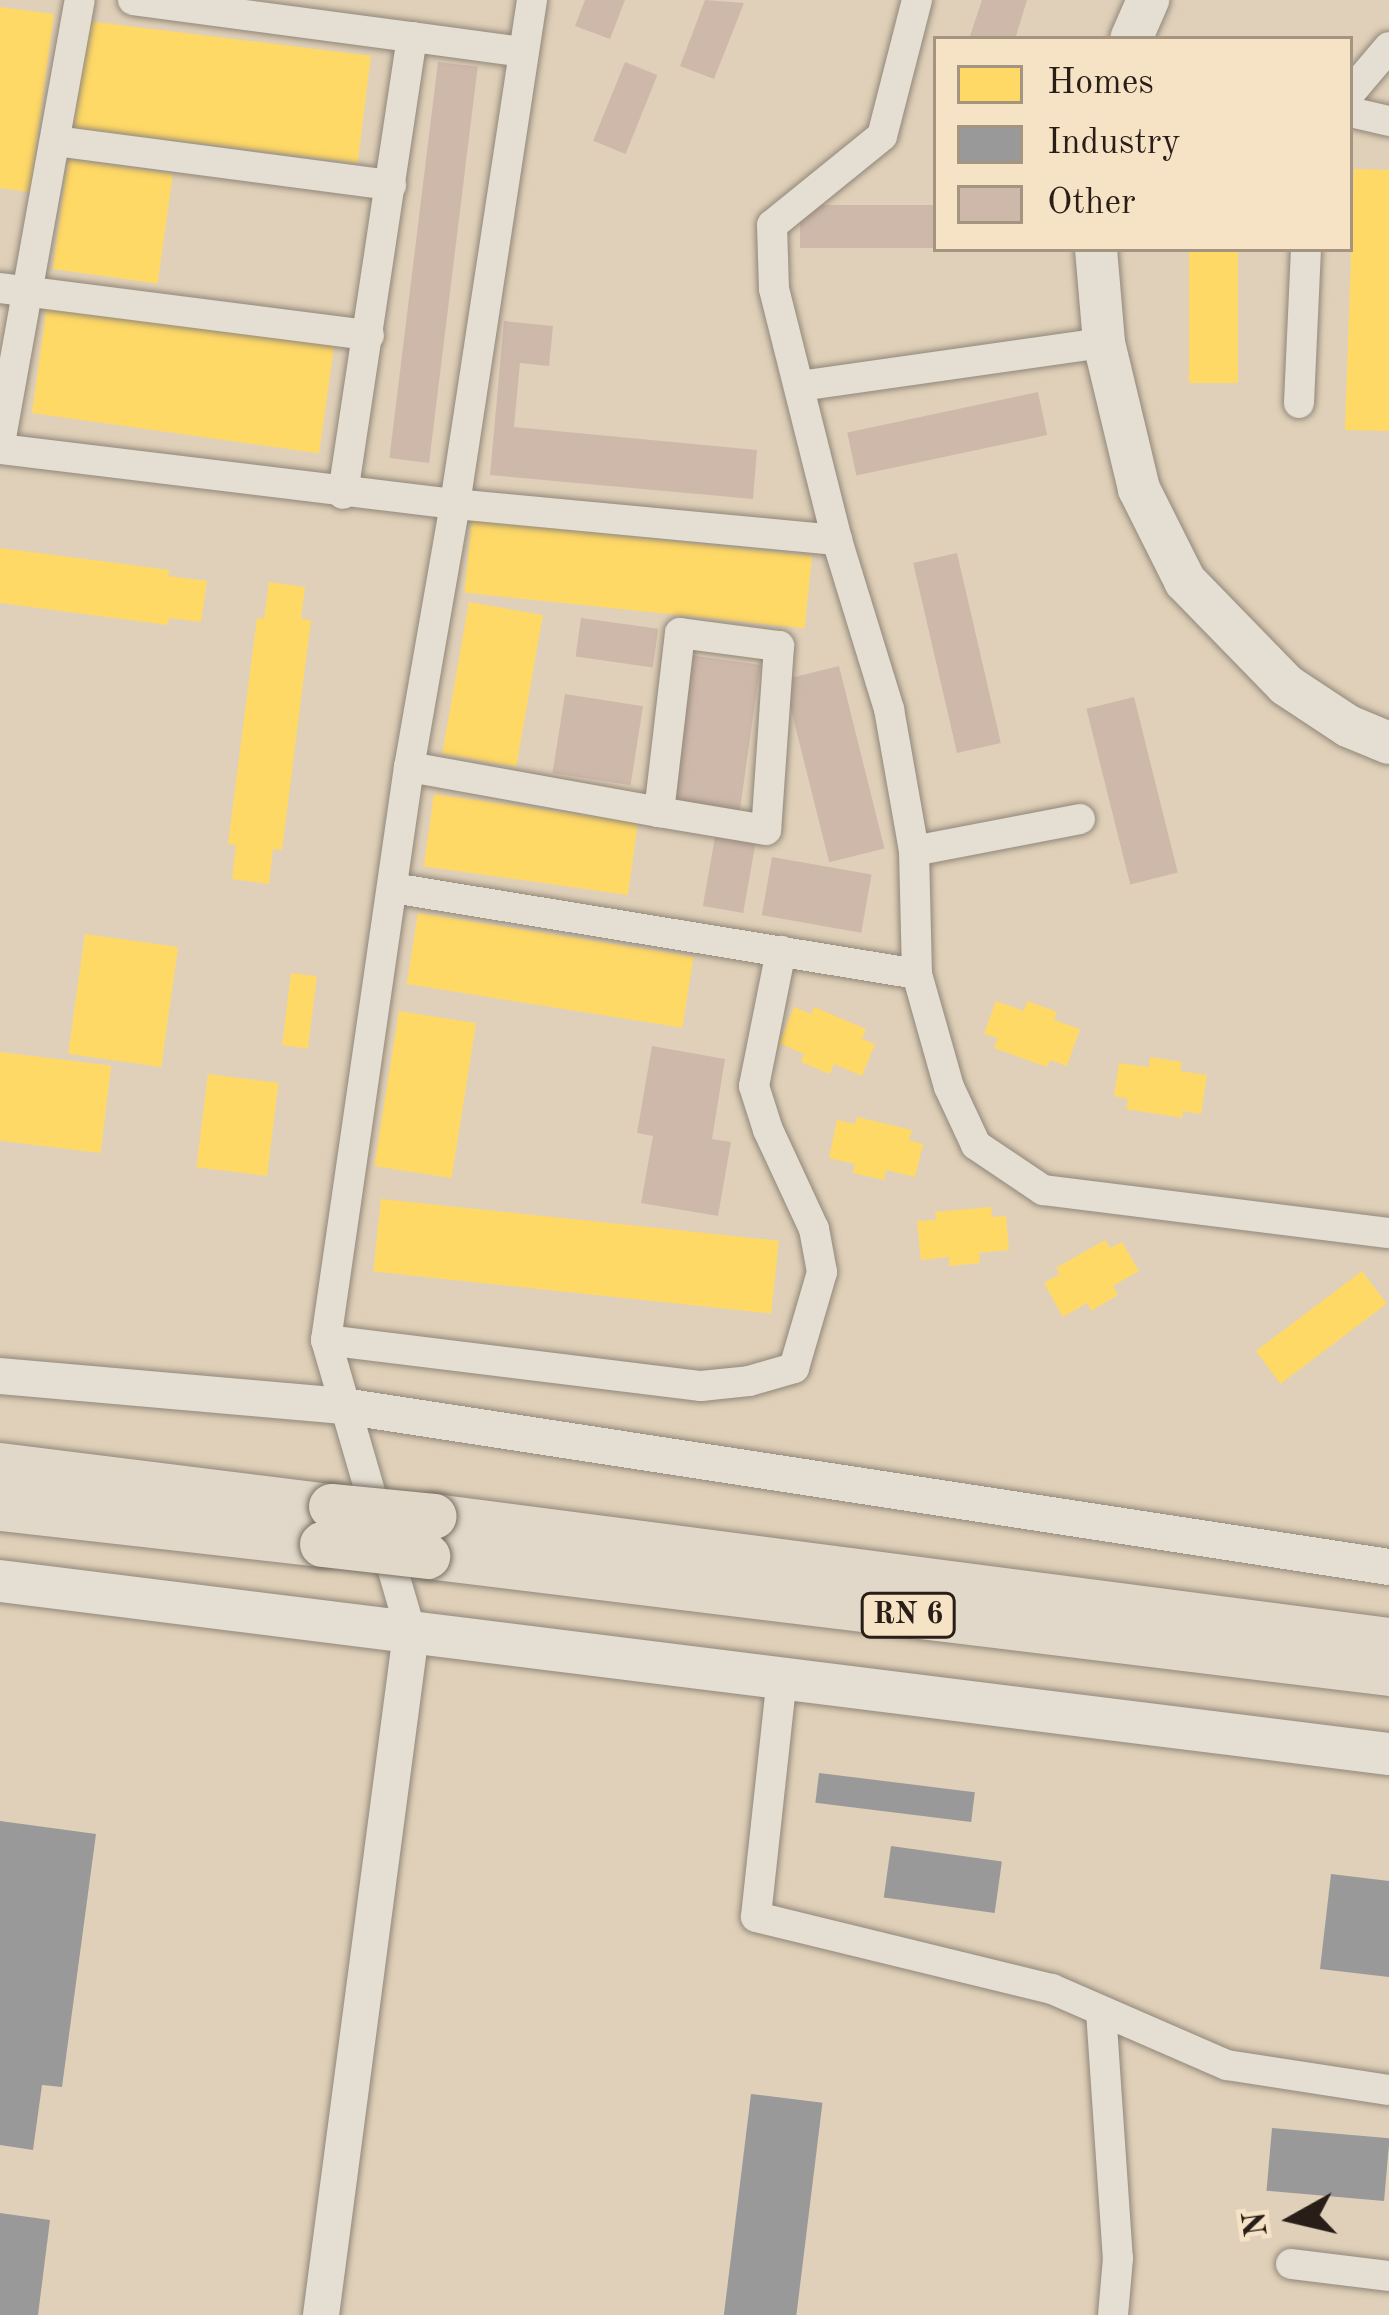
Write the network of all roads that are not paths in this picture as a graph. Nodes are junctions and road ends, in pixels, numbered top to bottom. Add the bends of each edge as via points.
1 (80, 0) edge
2 (532, 0) edge
3 (917, 0) edge
4 (1148, 0) edge
5 (150, 1) edge
6 (308, 12) edge
7 (1132, 36) edge
8 (412, 37) junction
9 (1389, 47) edge
10 (524, 52) junction
11 (1353, 89) edge
12 (1353, 113) edge
13 (1389, 121) edge
14 (56, 141) junction
15 (392, 185) junction
16 (1096, 252) edge
17 (1306, 252) edge
18 (14, 290) edge
19 (368, 335) junction
20 (1104, 343) junction
21 (800, 386) junction
22 (1299, 403) dead end
23 (0, 446) edge
24 (344, 494) junction
25 (454, 504) junction
26 (837, 540) junction
27 (1389, 743) edge
28 (410, 767) junction
29 (659, 812) junction
30 (1080, 819) dead end
31 (914, 851) junction
32 (393, 888) junction
33 (781, 951) junction
34 (917, 974) junction
35 (1389, 1233) edge
36 (326, 1340) junction
37 (0, 1376) edge
38 (343, 1406) junction
39 (0, 1465) edge
40 (0, 1508) edge
41 (326, 1525) junction
42 (1389, 1567) edge
43 (0, 1581) edge
44 (411, 1633) junction
45 (1389, 1636) edge
46 (1276, 1642) junction
47 (782, 1677) junction
48 (1389, 1677) edge
49 (1389, 1754) edge
50 (1101, 2011) junction
51 (1389, 2090) edge
52 (1291, 2264) dead end
53 (1389, 2276) edge
54 (321, 2315) edge
55 (1113, 2315) edge

1 - 14 street
2 - 10 street
3 - 21 street via 882,136 772,225 774,289
4 - 7 main road
5 - 6 street
6 - 8 street
8 - 10 street
8 - 15 street
9 - 11 street
10 - 25 street
12 - 13 street
14 - 15 street
14 - 18 street
15 - 19 street
16 - 20 main road
17 - 22 street
18 - 19 street
18 - 23 street
19 - 24 street
20 - 21 street
20 - 27 main road via 1139,489 1185,581 1286,685
21 - 26 street
23 - 24 street
24 - 25 street
25 - 26 street
25 - 28 street
26 - 31 street via 889,709
28 - 29 street
28 - 32 street
29 - 29 street via 680,633 778,646 766,830
30 - 31 street
31 - 34 street
32 - 33 street
32 - 36 street
33 - 34 street
33 - 36 street via 754,1086 814,1229 822,1272 794,1368 701,1386
34 - 35 street via 949,1087 976,1145 1043,1190
36 - 38 street
37 - 38 street
38 - 42 street
38 - 44 street
39 - 41 main road, RN 6
40 - 41 main road, RN 6
41 - 46 main road, RN 6, bridge
43 - 44 main road
44 - 47 main road
44 - 54 street
45 - 46 main road, RN 6
46 - 48 main road, RN 6
47 - 49 main road
47 - 50 street via 756,1917 1052,1989
50 - 51 street via 1227,2065
50 - 55 street via 1118,2258
52 - 53 street

